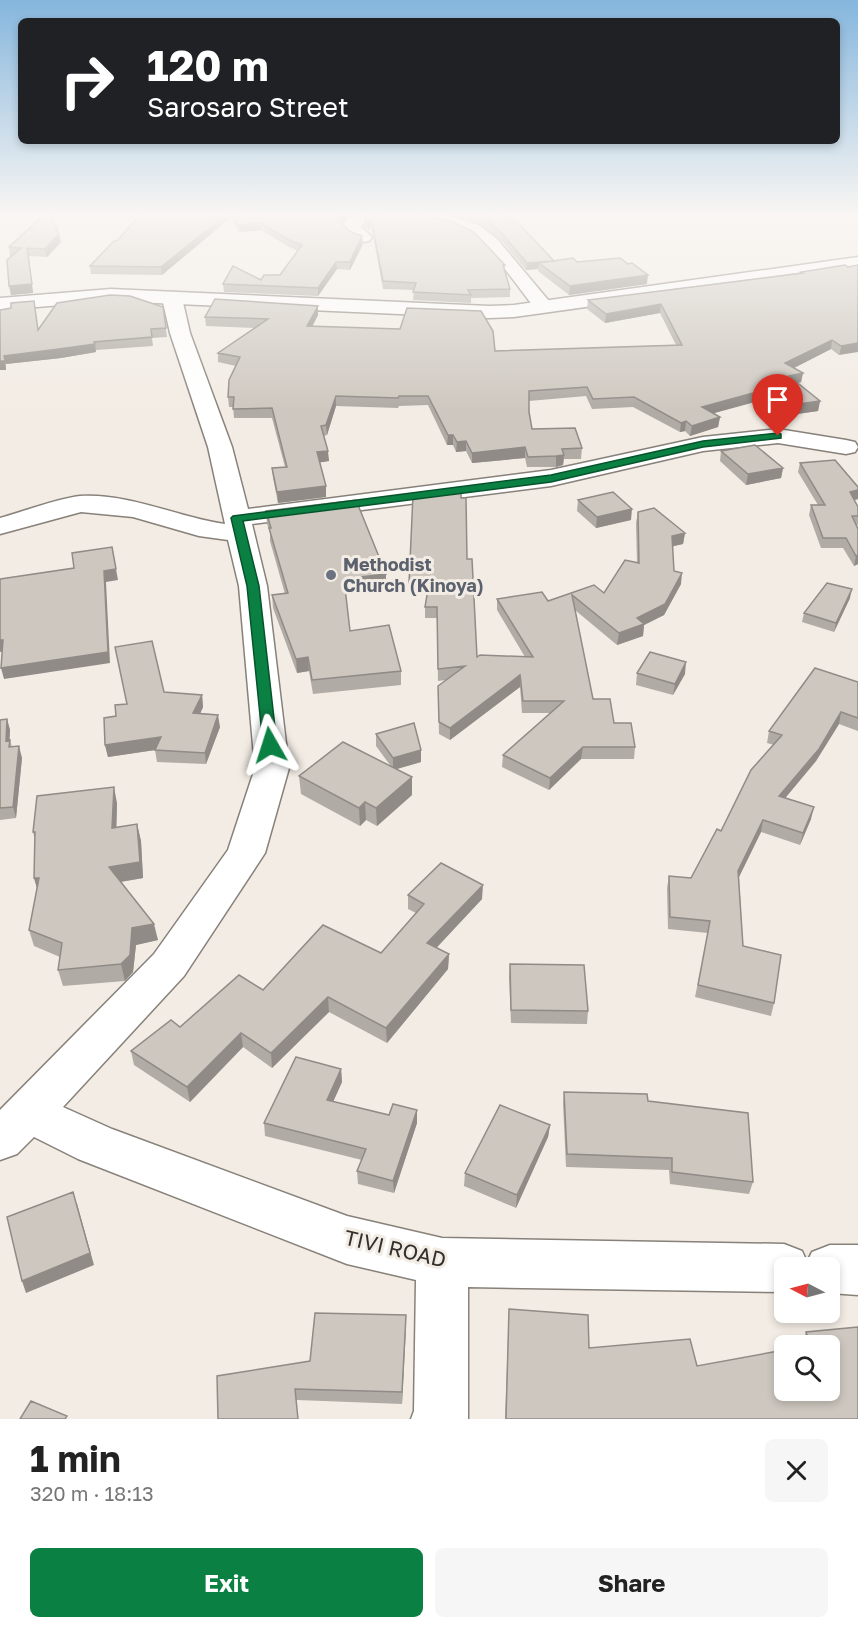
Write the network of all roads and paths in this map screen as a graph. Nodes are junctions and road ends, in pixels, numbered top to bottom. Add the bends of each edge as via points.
1 (521, 279) edge
2 (742, 279) edge
3 (172, 298) junction
4 (0, 304) edge
5 (544, 307) junction
6 (846, 447) dead end
7 (0, 526) edge
8 (239, 526) junction
9 (15, 1126) edge
10 (442, 1262) junction
11 (774, 1268) edge
12 (840, 1269) edge
13 (858, 1270) edge
14 (440, 1419) edge

1 - 5 street
2 - 5 street
3 - 4 street via 81,296
3 - 5 street via 489,312
3 - 8 street via 180,333 220,447
6 - 8 street via 778,436 703,444 551,478
7 - 8 street via 80,504 135,509 199,528
8 - 9 street via 253,586 272,768 246,853 169,965
9 - 10 street, TIVI ROAD via 95,1144 347,1240
10 - 11 street, TIVI ROAD
10 - 14 street
12 - 13 street

